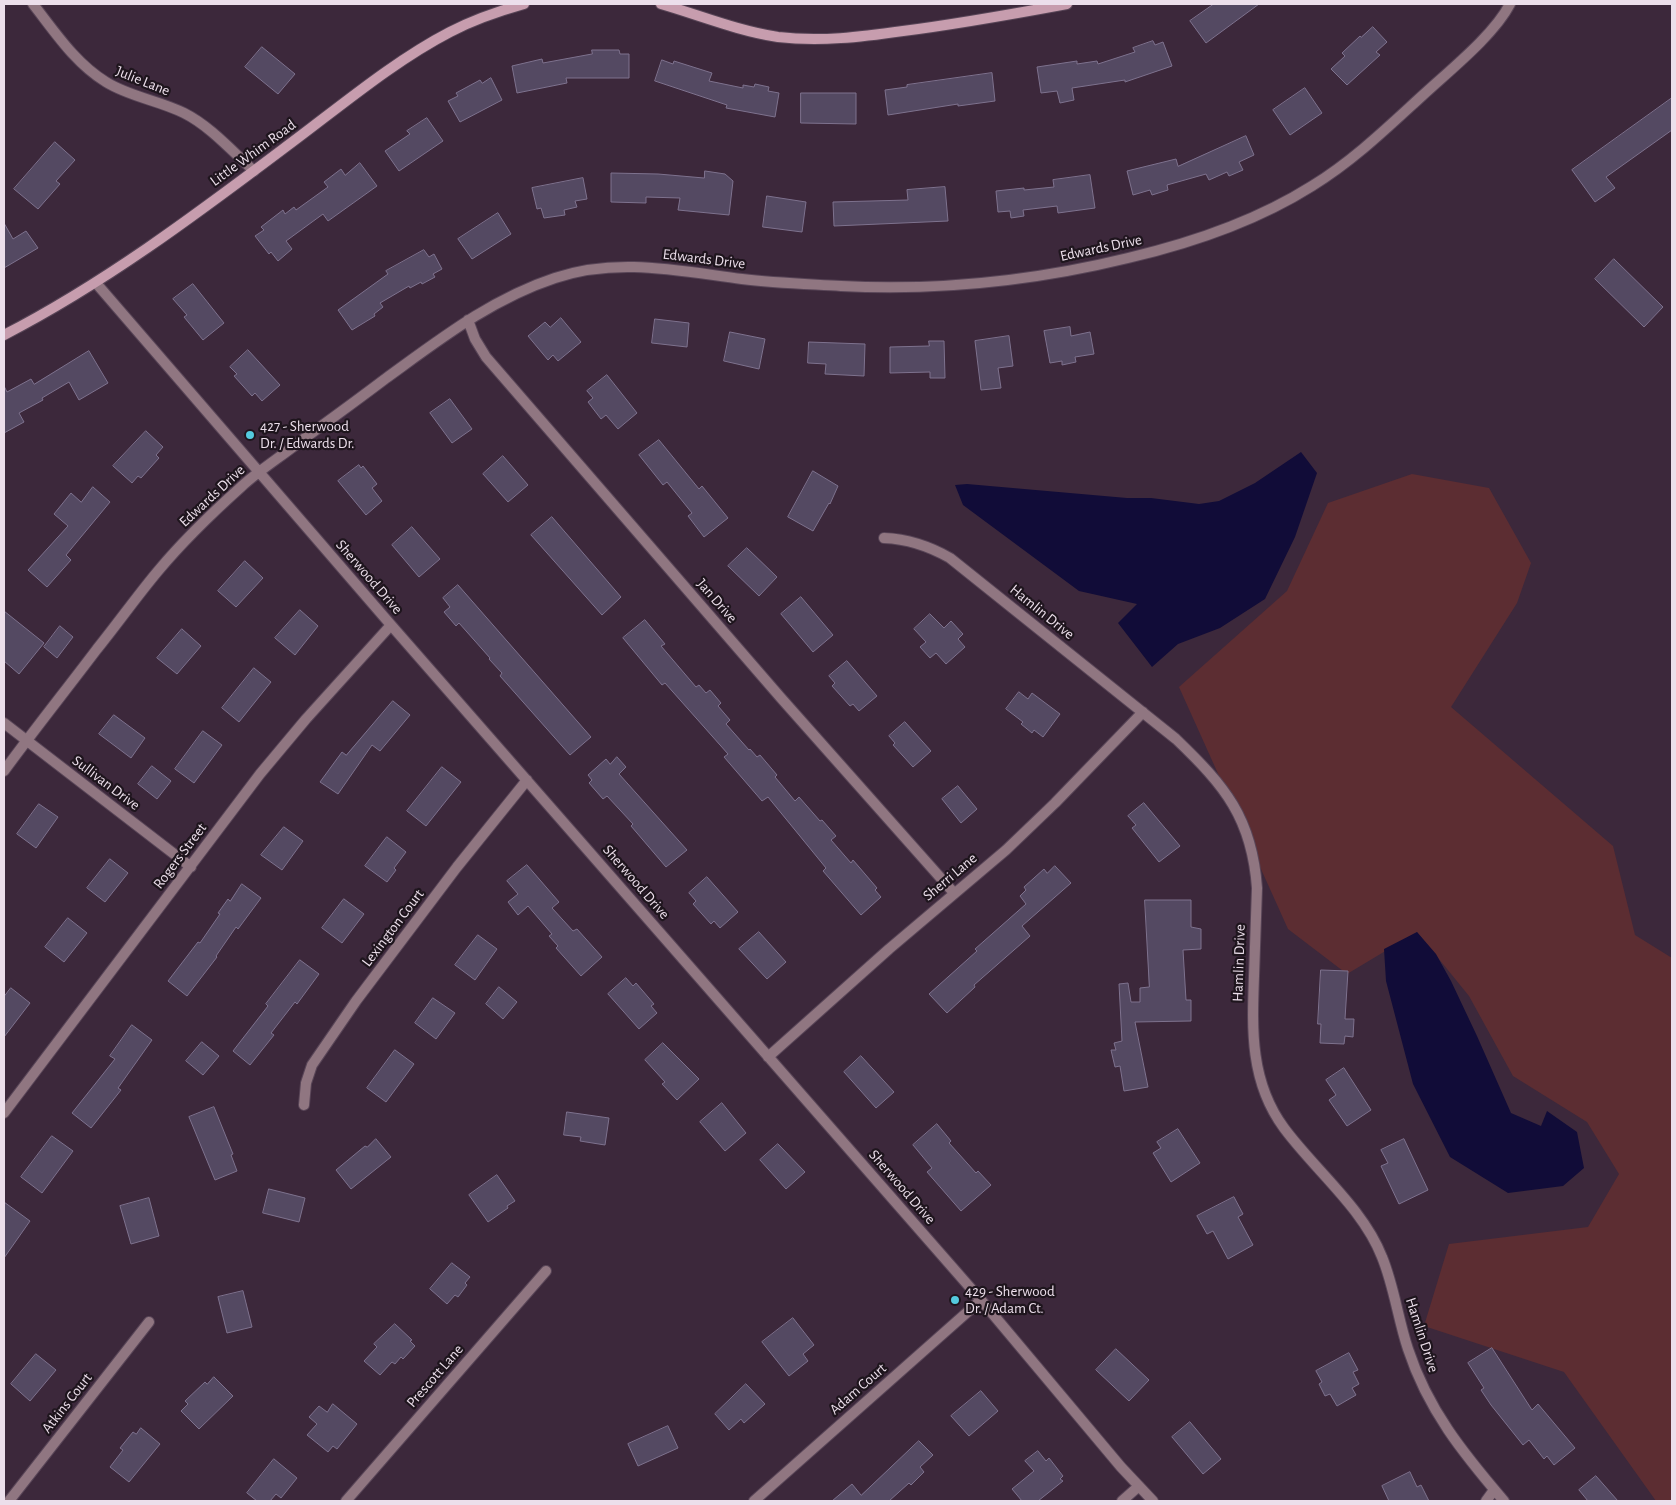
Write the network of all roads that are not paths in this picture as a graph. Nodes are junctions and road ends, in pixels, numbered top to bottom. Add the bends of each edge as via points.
1 (33, 4) edge
2 (524, 4) edge
3 (661, 4) edge
4 (1067, 4) edge
5 (1510, 4) edge
6 (254, 171) junction
7 (96, 282) junction
8 (468, 320) junction
9 (4, 335) edge
10 (259, 472) junction
11 (884, 538) dead end
12 (391, 625) junction
13 (1143, 712) junction
14 (4, 723) edge
15 (26, 741) junction
16 (4, 771) edge
17 (527, 780) junction
18 (191, 866) junction
19 (954, 894) junction
20 (768, 1057) junction
21 (304, 1105) dead end
22 (4, 1113) edge
23 (546, 1271) dead end
24 (981, 1300) junction
25 (149, 1322) dead end
26 (1139, 1486) junction
27 (1494, 1490) junction
28 (9, 1501) edge
29 (346, 1501) edge
30 (754, 1501) edge
31 (1122, 1501) edge
32 (1153, 1501) edge
33 (1486, 1501) edge
34 (1504, 1501) edge

1 - 6 street, Julie Lane via 69,50 105,82 198,120
2 - 6 street, Little Whim Road via 450,32 415,53
3 - 4 street via 778,37 820,39 855,38 947,26
5 - 8 street, Edwards Drive via 1502,18 1458,63 1347,162 1272,209 1219,232 1168,248 1096,266 1028,278 911,287 762,281 638,266 613,266 552,278 504,299
6 - 7 street, Little Whim Road
7 - 9 street, Little Whim Road
7 - 10 street, Sherwood Drive
8 - 10 street, Edwards Drive
8 - 19 street, Jan Drive via 486,358
10 - 12 street, Sherwood Drive
10 - 15 street, Edwards Drive via 197,528 159,570
11 - 13 street, Hamlin Drive via 931,547 950,558
12 - 17 street, Sherwood Drive
12 - 18 street, Rogers Street via 266,767
13 - 19 street, Sherri Lane via 1055,804
13 - 27 street, Hamlin Drive via 1207,769 1240,816 1250,841 1257,888 1252,1022 1260,1078 1284,1128 1371,1235 1382,1258 1408,1350 1426,1394 1464,1454
14 - 15 street, Sullivan Drive
15 - 16 street, Edwards Drive
15 - 18 street, Sullivan Drive
17 - 20 street, Sherwood Drive
17 - 21 street, Lexington Court via 457,867 312,1065 306,1082
18 - 22 street, Rogers Street
19 - 20 street, Sherri Lane
20 - 24 street, Sherwood Drive
23 - 29 street, Prescott Lane
24 - 26 street, Sherwood Drive
24 - 30 street, Adam Court
25 - 28 street, Atkins Court
26 - 31 street
26 - 32 street, Sherwood Drive
27 - 33 street
27 - 34 street, Hamlin Drive

